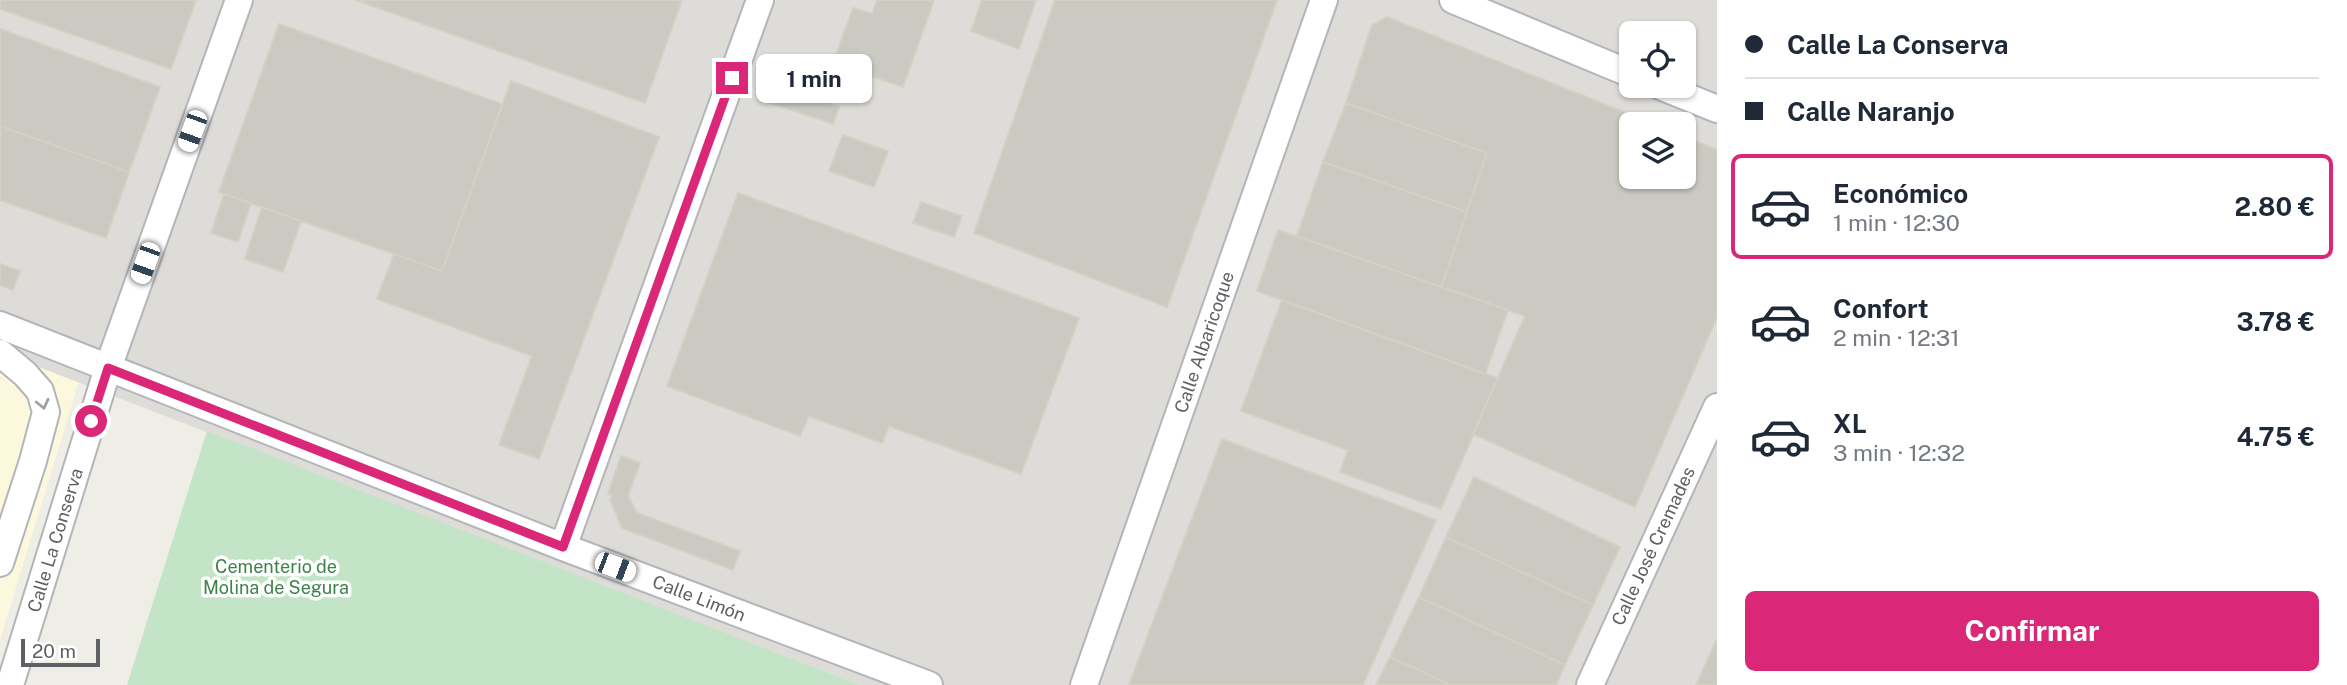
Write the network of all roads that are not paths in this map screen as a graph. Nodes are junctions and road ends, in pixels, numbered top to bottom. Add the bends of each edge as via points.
1 (239, 0) edge
2 (760, 0) edge
3 (1324, 0) edge
4 (1452, 0) edge
5 (1619, 69) edge
6 (1690, 98) edge
7 (1717, 109) edge
8 (0, 325) edge
9 (0, 353) edge
10 (108, 368) junction
11 (1717, 407) edge
12 (563, 547) junction
13 (0, 563) edge
14 (10, 685) edge
15 (929, 685) edge
16 (1084, 685) edge
17 (1590, 685) edge

1 - 10 street, Calle La Conserva
2 - 12 street
3 - 16 street, Calle Albaricoque
4 - 5 street
6 - 7 street
8 - 10 street, Calle Limón
9 -> 13 street via 40,391 46,412
10 - 12 street, Calle Limón
10 - 14 street, Calle La Conserva
11 - 17 street, Calle José Cremades
12 - 15 street, Calle Limón

